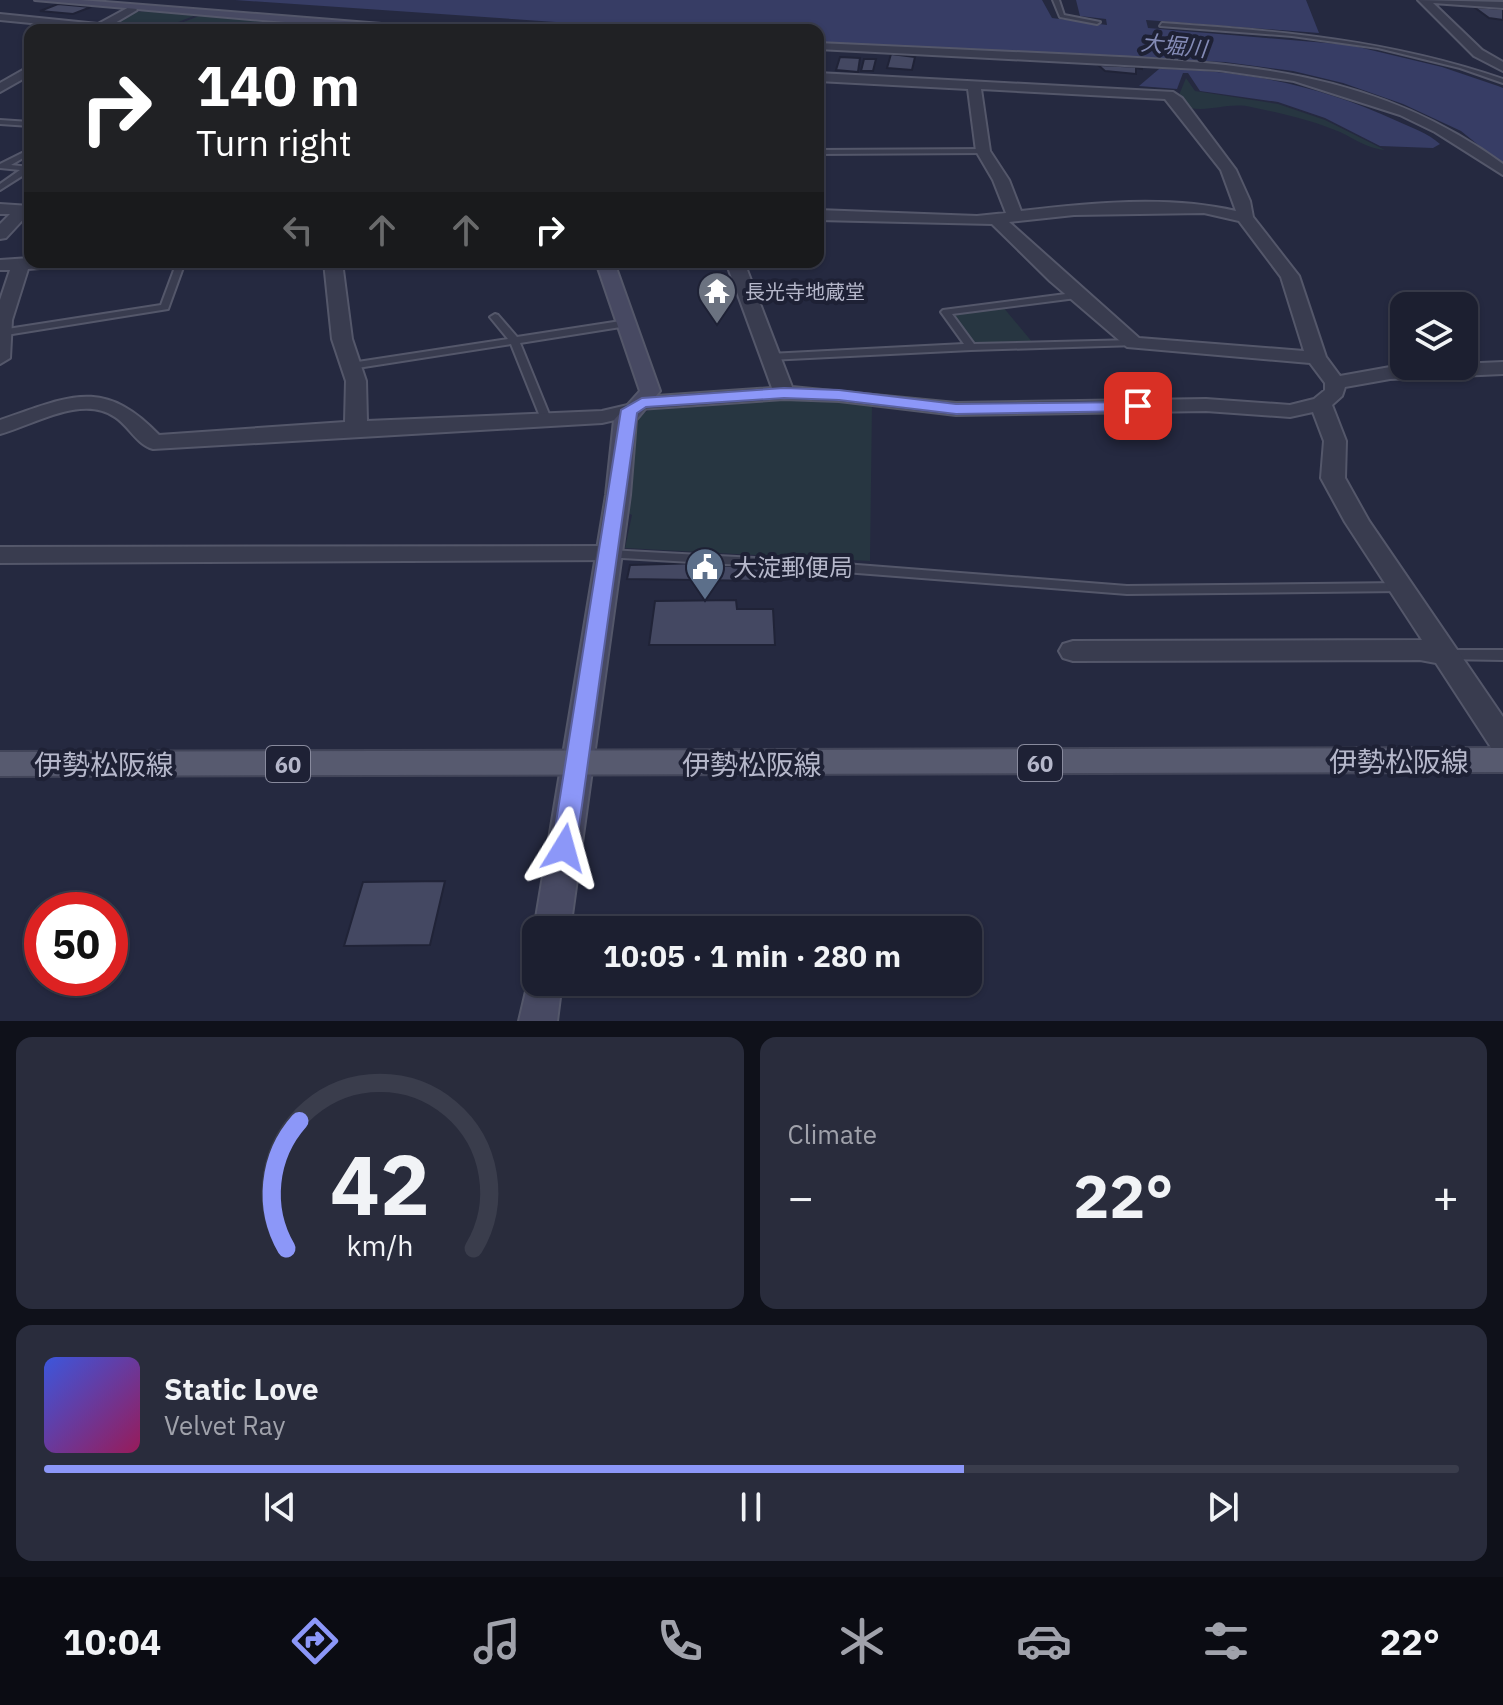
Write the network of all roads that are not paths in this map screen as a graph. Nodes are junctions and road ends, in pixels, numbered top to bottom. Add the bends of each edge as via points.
1 (40, 0) edge
2 (1056, 0) edge
3 (1426, 0) edge
4 (1503, 5) edge
5 (133, 8) junction
6 (0, 17) edge
7 (1097, 22) dead end
8 (57, 24) edge
9 (106, 24) edge
10 (319, 24) edge
11 (1162, 25) dead end
12 (824, 46) edge
13 (1487, 57) junction
14 (1503, 57) edge
15 (1503, 67) edge
16 (824, 77) edge
17 (0, 79) edge
18 (20, 79) edge
19 (1503, 81) edge
20 (974, 85) junction
21 (0, 88) edge
22 (0, 122) edge
23 (24, 124) edge
24 (983, 151) junction
25 (824, 152) edge
26 (24, 154) edge
27 (24, 169) edge
28 (1503, 171) edge
29 (24, 172) edge
30 (0, 188) edge
31 (0, 209) edge
32 (824, 215) edge
33 (1006, 217) junction
34 (1245, 218) junction
35 (0, 234) edge
36 (0, 265) edge
37 (20, 266) junction
38 (24, 266) edge
39 (179, 268) edge
40 (334, 268) edge
41 (607, 268) edge
42 (737, 268) edge
43 (1081, 295) junction
44 (495, 317) dead end
45 (2, 320) edge
46 (627, 323) junction
47 (514, 340) junction
48 (1134, 343) junction
49 (971, 347) junction
50 (769, 357) junction
51 (0, 358) edge
52 (1316, 358) junction
53 (351, 366) junction
54 (1503, 368) edge
55 (784, 393) junction
56 (1328, 394) junction
57 (636, 407) junction
58 (546, 419) junction
59 (0, 427) edge
60 (356, 428) junction
61 (609, 554) junction
62 (0, 555) edge
63 (1401, 587) junction
64 (1073, 651) dead end
65 (1446, 655) junction
66 (1503, 655) edge
67 (1503, 741) edge
68 (1503, 760) edge
69 (0, 764) edge
70 (576, 765) junction
71 (554, 916) edge
72 (542, 996) edge
73 (538, 1021) edge

1 - 5 main road
2 - 7 lane via 1062,16
3 - 4 street
3 - 13 street
5 - 9 street
5 - 10 main road
6 - 8 street
11 - 19 lane via 1373,45
12 - 28 street via 1258,70 1364,96 1453,136
13 - 14 street
13 - 15 street
16 - 20 street
17 - 18 street
18 - 21 street
20 - 24 street
20 - 34 street via 1168,95 1228,168
22 - 23 lane
24 - 25 lane
24 - 33 street via 1001,180
26 - 27 lane via 3,166
29 - 30 lane
31 - 35 street via 24,209
32 - 33 street via 919,221
33 - 34 street via 1204,208
33 - 43 street via 1056,277
34 - 52 street via 1290,276
36 - 37 street
37 - 38 street
37 - 45 street
39 - 45 lane via 165,307
40 - 53 street via 342,339
41 - 46 main road
42 - 50 street
43 - 48 street
43 - 49 lane via 946,312
44 - 47 lane
45 - 51 street
46 - 47 lane
46 - 57 main road via 650,386
47 - 53 lane
47 - 58 lane
48 - 49 lane
48 - 52 street
49 - 50 lane
50 - 55 street
52 - 56 street
53 - 60 street
54 - 56 street via 1390,373
55 - 56 street via 956,409 1206,405 1290,411
55 - 57 street
56 - 63 street via 1335,441 1333,478
57 - 58 street via 602,417
57 - 61 main road
58 - 60 street
59 - 60 street via 99,403 125,413 153,442
61 - 62 street
61 - 63 lane via 1127,590
61 - 70 main road
63 - 65 street
64 - 65 street via 1420,650
65 - 66 lane
65 - 67 street
68 - 70 main road, 伊勢松阪線 / 60
69 - 70 main road, 伊勢松阪線 / 60
70 - 71 main road
72 - 73 main road

